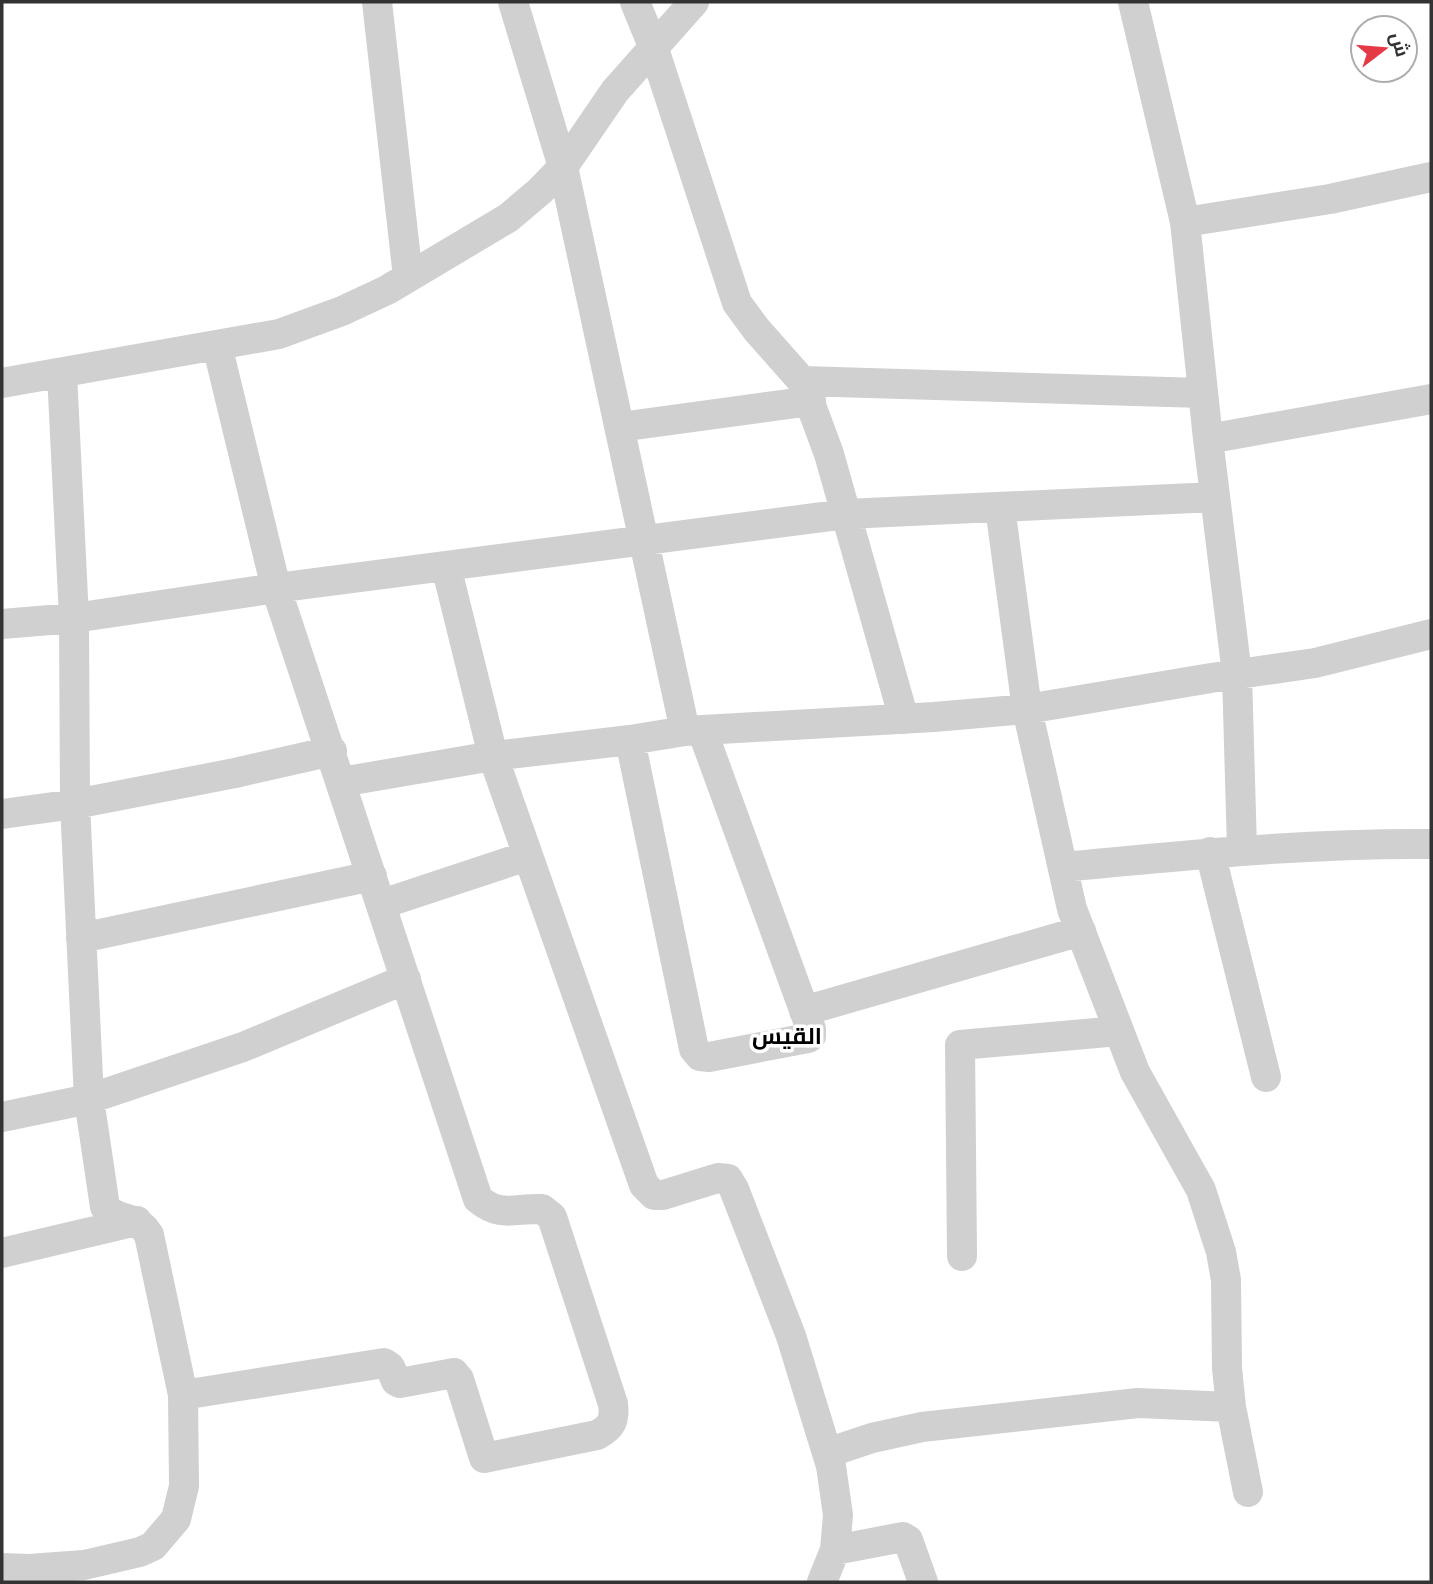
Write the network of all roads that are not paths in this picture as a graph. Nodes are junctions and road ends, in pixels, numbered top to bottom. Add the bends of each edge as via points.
1 (377, 2) edge
2 (513, 2) edge
3 (635, 2) edge
4 (694, 2) edge
5 (1133, 2) edge
6 (653, 46) junction
7 (563, 167) junction
8 (1430, 184) edge
9 (1185, 222) junction
10 (408, 277) junction
11 (217, 345) junction
12 (62, 373) junction
13 (2, 383) edge
14 (806, 391) junction
15 (1202, 393) junction
16 (1431, 399) edge
17 (620, 427) junction
18 (1208, 439) junction
19 (1215, 497) junction
20 (1000, 507) junction
21 (846, 514) junction
22 (644, 540) junction
23 (446, 566) junction
24 (276, 589) junction
25 (74, 618) junction
26 (2, 624) edge
27 (1431, 634) edge
28 (1237, 674) junction
29 (1027, 709) junction
30 (904, 719) junction
31 (693, 731) junction
32 (630, 740) junction
33 (332, 751) junction
34 (493, 756) junction
35 (341, 782) junction
36 (75, 804) junction
37 (2, 814) edge
38 (1431, 844) edge
39 (1242, 849) junction
40 (1210, 852) junction
41 (527, 856) junction
42 (1063, 867) junction
43 (377, 890) junction
44 (1081, 931) junction
45 (82, 938) junction
46 (406, 979) junction
47 (804, 1011) junction
48 (1119, 1031) junction
49 (1266, 1077) dead end
50 (89, 1099) junction
51 (2, 1117) edge
52 (137, 1221) junction
53 (2, 1253) edge
54 (962, 1256) dead end
55 (183, 1395) junction
56 (1231, 1407) junction
57 (827, 1453) junction
58 (1248, 1492) dead end
59 (835, 1550) junction
60 (2, 1568) edge
61 (821, 1582) edge
62 (923, 1582) edge

1 - 10 street
2 - 7 street
3 - 6 street
4 - 6 street
5 - 9 street
6 - 7 street via 615,91
6 - 14 street via 737,303
7 - 10 street via 508,218
7 - 17 street
8 - 9 street
9 - 15 street
10 - 11 street via 342,311 279,334
11 - 12 street
11 - 24 street
12 - 13 street
12 - 25 street
14 - 15 street
14 - 17 street
14 - 21 street
15 - 18 street
16 - 18 street
17 - 22 street
18 - 19 street
19 - 20 street
19 - 28 street
20 - 21 street
20 - 29 street
21 - 22 street
21 - 30 street
22 - 23 street
22 - 31 street
23 - 24 street
23 - 34 street
24 - 25 street
24 - 33 street
25 - 26 street
25 - 36 street
27 - 28 street via 1315,663
28 - 29 street
28 - 39 street
29 - 30 street
29 - 42 street
30 - 31 street
31 - 32 street
31 - 47 street
32 - 34 street
32 - 47 street via 694,1049 709,1057 807,1038 812,1032
33 - 35 street
33 - 36 street
34 - 35 street
34 - 41 street
35 - 43 street
36 - 37 street
36 - 45 street
38 - 39 street
39 - 40 street
40 - 42 street
40 - 49 street
41 - 43 street
41 - 57 street via 644,1185 654,1195 663,1195 728,1179 791,1336
42 - 44 street
43 - 45 street
43 - 46 street
44 - 47 street
44 - 48 street
45 - 50 street
46 - 50 street via 243,1047
46 - 55 street via 478,1199 500,1212 542,1209 552,1217 613,1404 614,1418 608,1430 484,1458 454,1373 400,1383 384,1363
48 - 54 street via 960,1045
48 - 56 street via 1135,1072 1212,1219 1226,1280
50 - 51 street
50 - 52 street via 105,1207
52 - 53 street
52 - 55 street via 149,1235
55 - 60 street via 184,1486 176,1519 153,1546 84,1565
56 - 57 street via 1138,1403 922,1427
56 - 58 street
57 - 59 street via 838,1515
59 - 61 street
59 - 62 street via 903,1537

